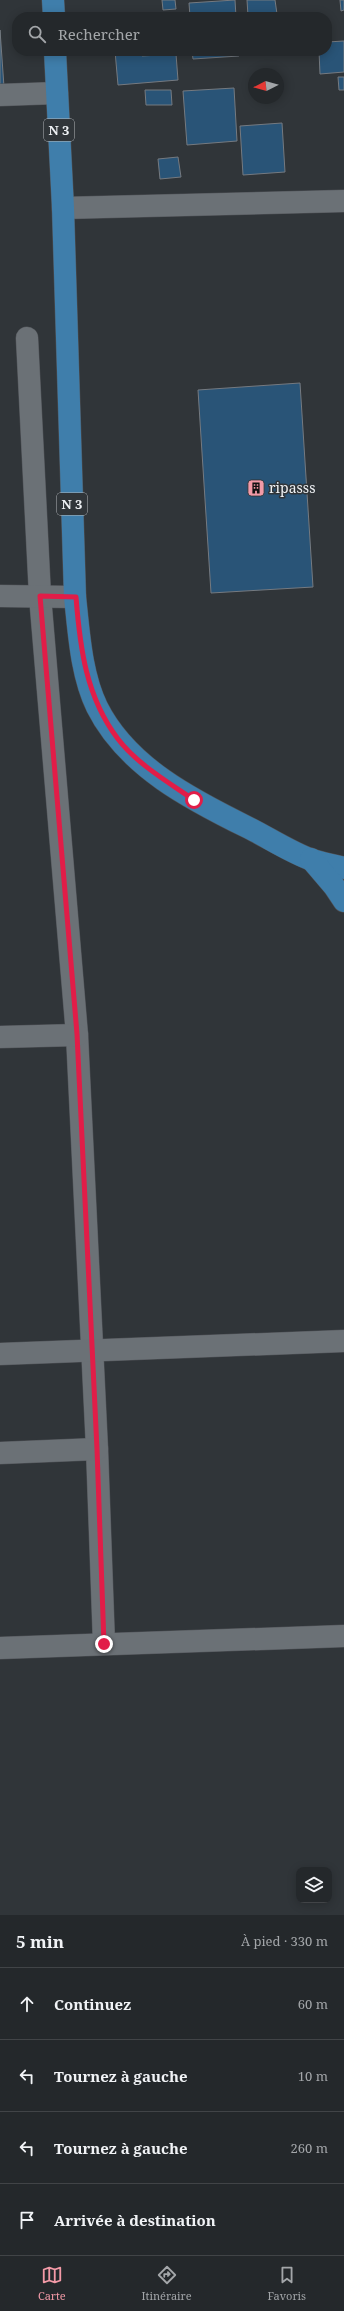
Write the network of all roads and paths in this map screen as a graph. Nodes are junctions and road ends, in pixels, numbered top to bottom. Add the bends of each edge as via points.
1 (53, 0) edge
2 (54, 12) edge
3 (56, 56) edge
4 (57, 93) junction
5 (0, 95) edge
6 (344, 201) edge
7 (63, 208) junction
8 (27, 338) dead end
9 (0, 596) edge
10 (40, 596) junction
11 (76, 597) junction
12 (311, 860) junction
13 (344, 868) edge
14 (344, 901) edge
15 (77, 1034) junction
16 (0, 1037) edge
17 (344, 1341) edge
18 (93, 1350) junction
19 (0, 1354) edge
20 (97, 1449) junction
21 (0, 1453) edge
22 (344, 1636) edge
23 (104, 1644) junction
24 (0, 1648) edge

1 - 2 main road
3 - 4 main road, N 3
4 - 5 street
4 - 7 main road, N 3
6 - 7 street
7 - 11 main road, N 3
8 - 10 street
9 - 10 street
10 - 11 street
10 - 15 street
11 - 12 main road, N 3 via 86,672 97,707 118,740 152,771 194,800
12 - 13 main road, N 3
12 - 14 main road, N 3
15 - 16 street
15 - 18 street
17 - 18 street
18 - 19 street
18 - 20 street
20 - 21 street
20 - 23 street
22 - 23 street
23 - 24 street

